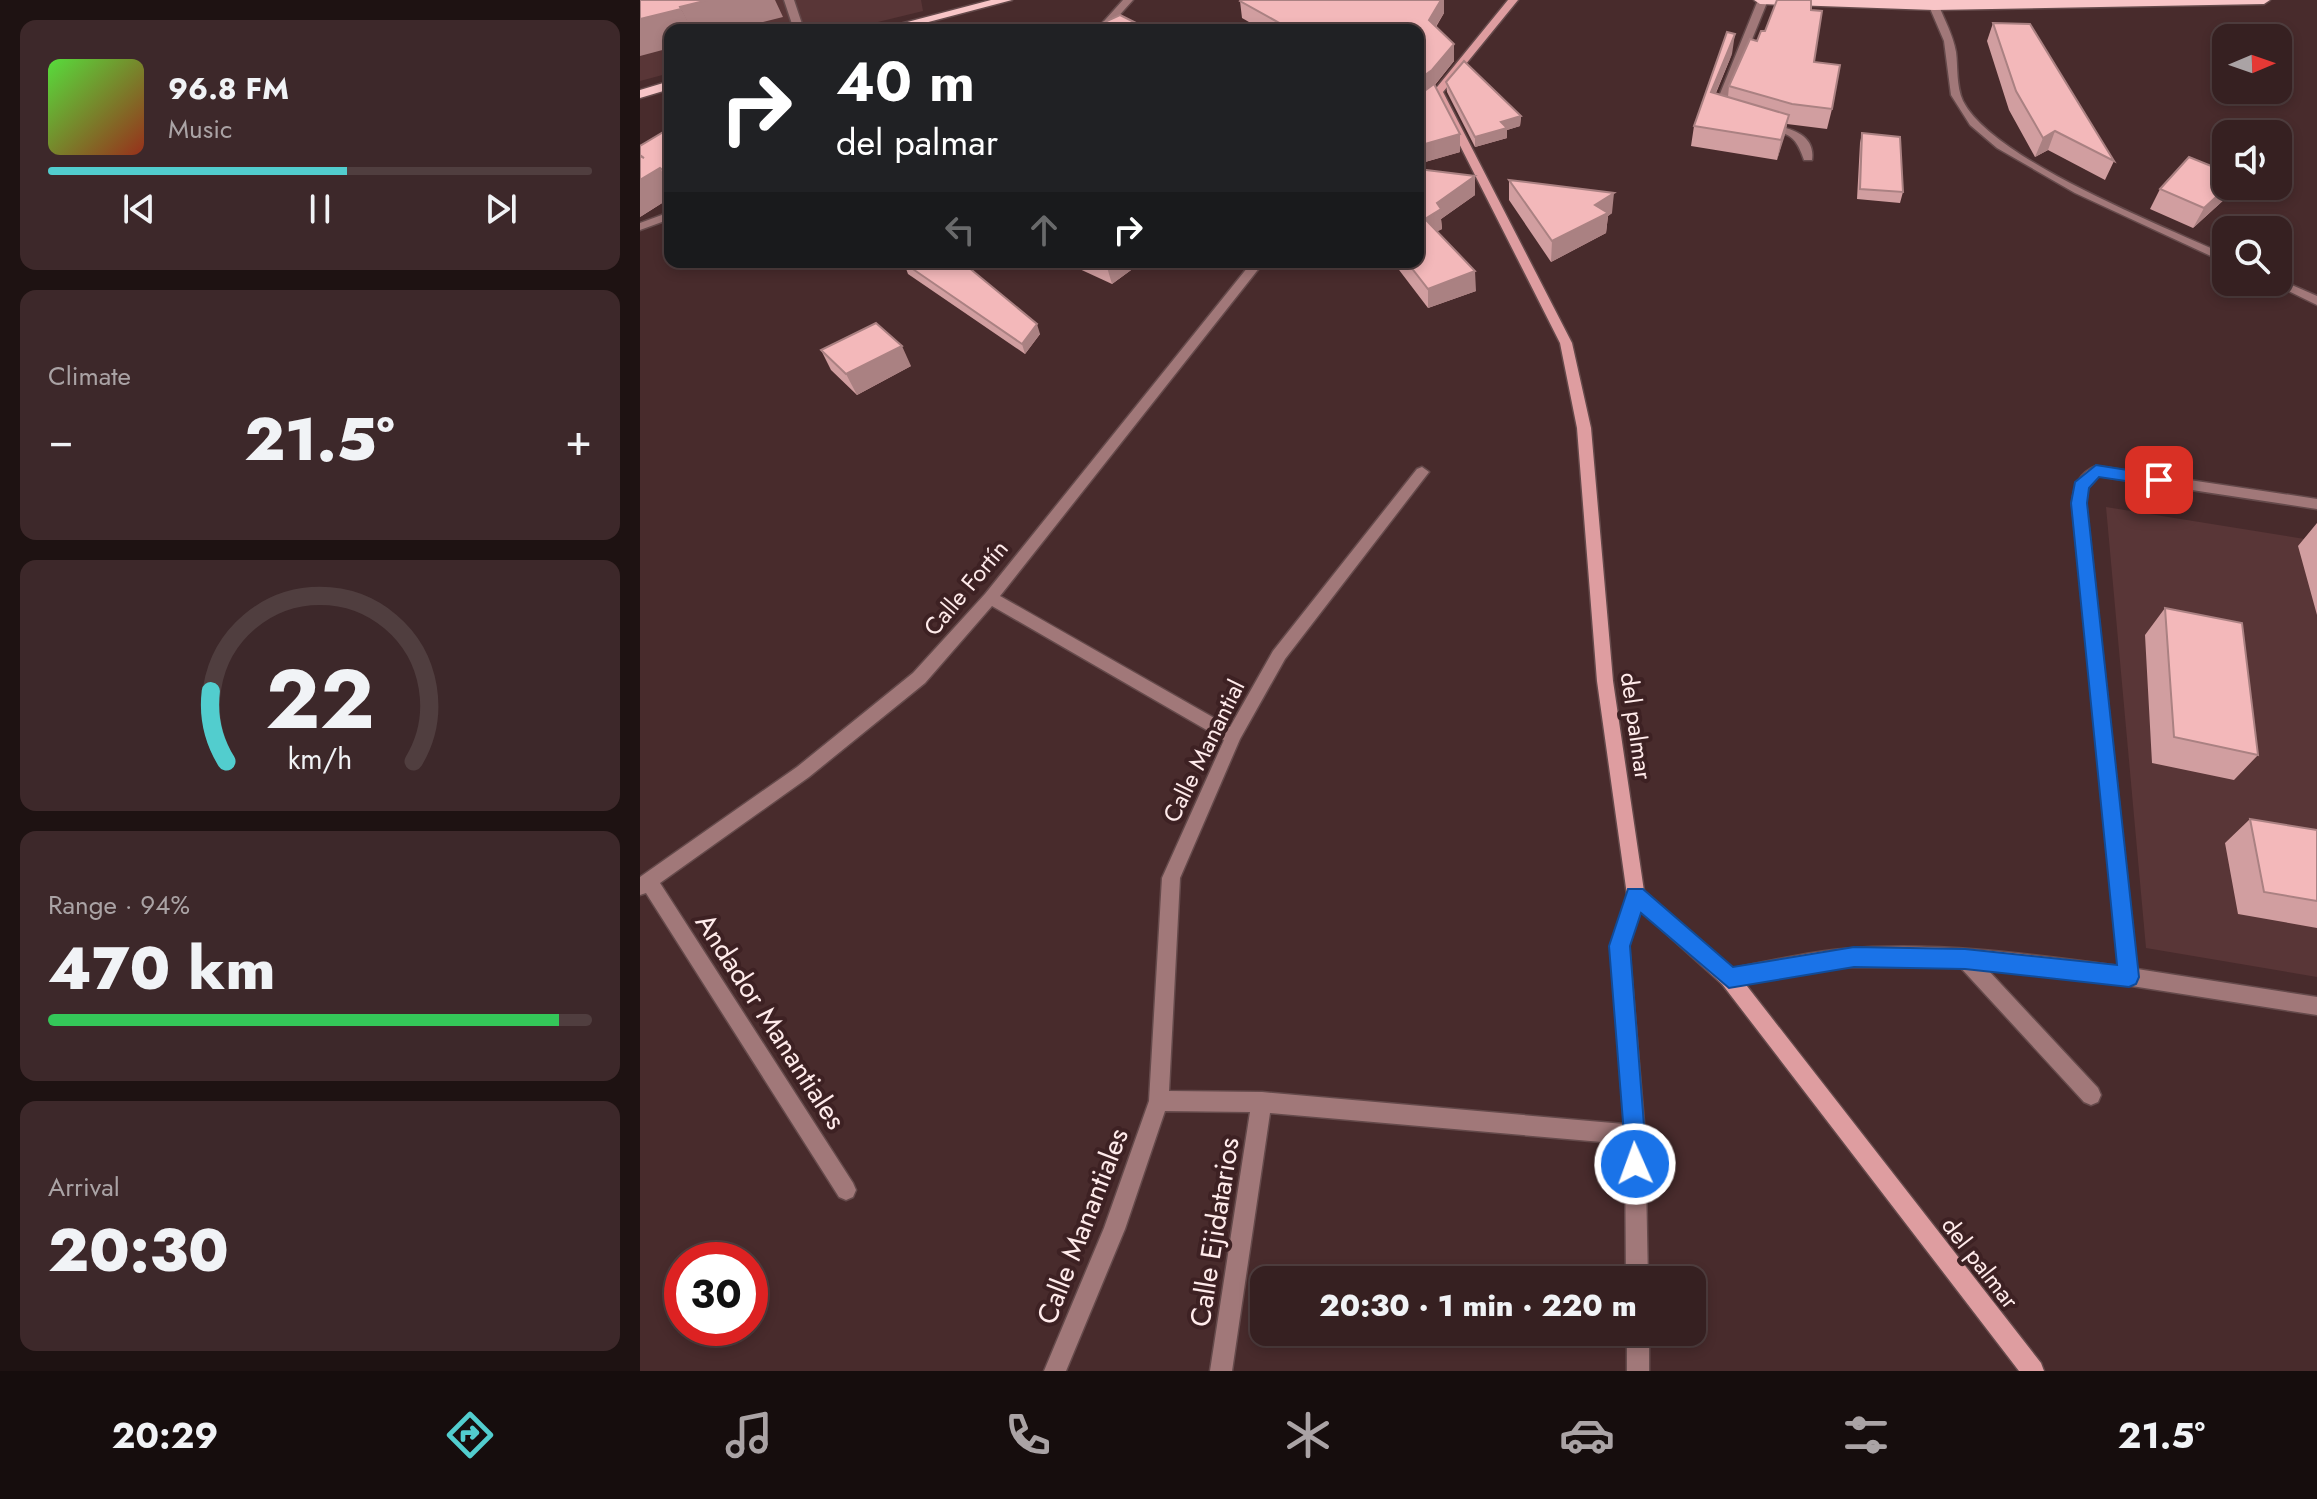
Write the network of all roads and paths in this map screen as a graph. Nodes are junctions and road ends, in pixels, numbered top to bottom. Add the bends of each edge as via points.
1 (789, 0) edge
2 (1006, 0) edge
3 (1128, 0) edge
4 (1513, 0) edge
5 (1762, 0) edge
6 (2264, 0) edge
7 (1853, 2) edge
8 (1934, 6) junction
9 (797, 24) edge
10 (908, 24) edge
11 (1106, 24) edge
12 (664, 87) edge
13 (640, 94) edge
14 (1728, 114) edge
15 (1752, 122) edge
16 (1808, 158) dead end
17 (664, 217) edge
18 (640, 227) edge
19 (2212, 252) edge
20 (1253, 268) edge
21 (2292, 289) edge
22 (2317, 301) edge
23 (1422, 472) dead end
24 (2317, 504) edge
25 (990, 598) junction
26 (1233, 737) junction
27 (644, 884) edge
28 (1636, 895) junction
29 (1965, 959) junction
30 (2129, 977) junction
31 (1729, 978) junction
32 (2317, 1006) edge
33 (2091, 1095) dead end
34 (1159, 1101) junction
35 (1262, 1102) junction
36 (1635, 1135) junction
37 (846, 1190) dead end
38 (1637, 1266) edge
39 (1638, 1346) edge
40 (1055, 1371) edge
41 (1221, 1371) edge
42 (1638, 1371) edge
43 (2033, 1371) edge

1 - 9 street
2 - 10 main road
3 - 11 street
4 - 28 street, del palmar via 1433,96 1566,343 1584,428 1605,681
5 - 7 main road
5 - 14 street via 1716,110
6 - 8 main road
7 - 8 main road
8 - 19 street via 1950,43 1957,101 1973,124 2000,146 2067,183
12 - 13 main road
15 - 16 street via 1798,133
17 - 18 street
20 - 25 street, Calle Fortín
21 - 22 street
23 - 26 street, Calle Manantial via 1279,655
24 - 30 street via 2096,471 2081,486
25 - 26 street
25 - 27 street, Calle Fortín via 919,678 803,772
26 - 34 street, Calle Manantial via 1171,878
27 - 37 street, Andador Manantiales
28 - 31 street, del palmar
28 - 36 street via 1620,946
29 - 30 street
29 - 31 street via 1854,957
29 - 33 street
30 - 32 street
31 - 43 street, del palmar
34 - 35 street
34 - 40 street, Calle Manantiales via 1114,1229
35 - 36 street
35 - 41 street, Calle Ejidatarios
36 - 38 street
39 - 42 street

